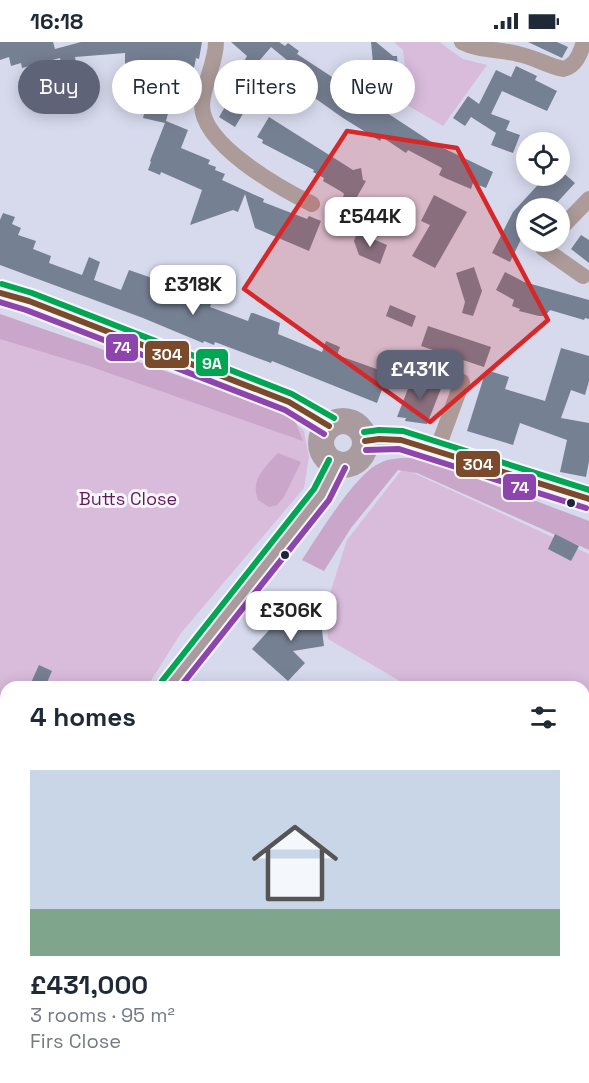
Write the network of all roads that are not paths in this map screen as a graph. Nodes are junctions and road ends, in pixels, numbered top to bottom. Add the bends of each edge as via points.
1 (216, 42) edge
2 (462, 42) edge
3 (584, 42) edge
4 (589, 199) edge
5 (312, 204) dead end
6 (570, 219) edge
7 (549, 252) edge
8 (583, 276) dead end
9 (0, 293) edge
10 (414, 364) dead end
11 (329, 426) junction
12 (365, 441) junction
13 (437, 450) junction
14 (337, 464) junction
15 (589, 499) edge
16 (174, 681) edge

1 - 5 street via 202,107 208,126 256,170
2 - 3 street via 516,53 563,69 572,66
4 - 6 street
7 - 8 street
9 - 11 main road via 289,402
10 - 13 street via 462,382
11 - 12 main road via 341,421 354,423
11 - 14 main road via 321,444 326,456
12 - 13 main road via 401,440
12 - 14 main road via 357,460
13 - 15 main road
14 - 16 main road via 322,495

